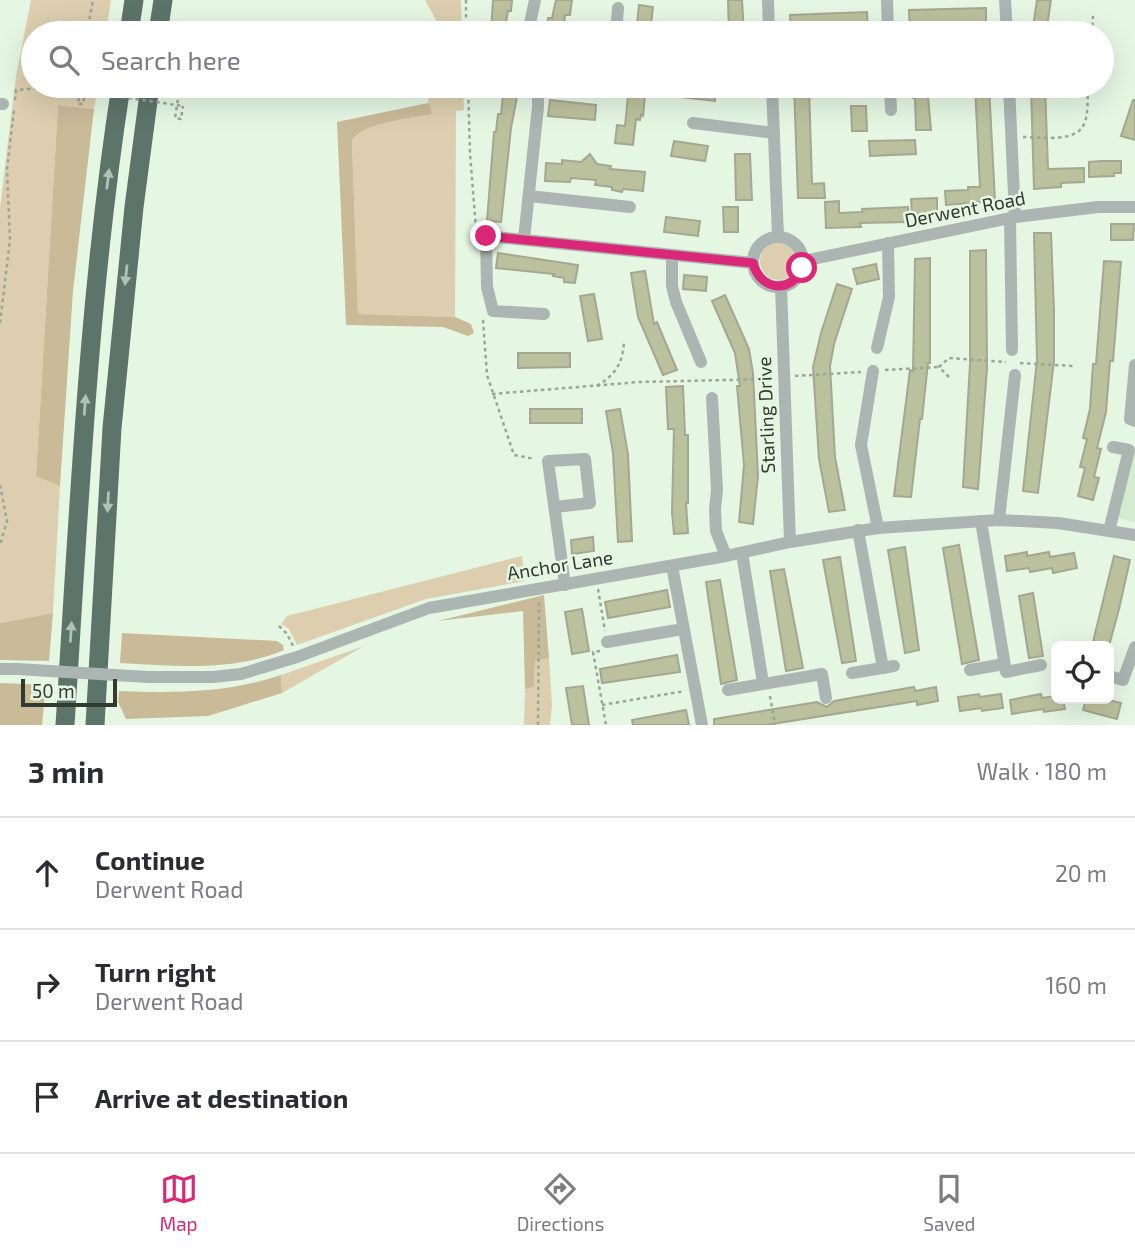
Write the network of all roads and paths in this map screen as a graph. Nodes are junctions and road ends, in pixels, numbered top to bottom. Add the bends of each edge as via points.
1 (93, 0) edge
2 (134, 0) edge
3 (163, 0) edge
4 (466, 0) edge
5 (535, 0) edge
6 (768, 0) edge
7 (887, 0) edge
8 (1005, 0) edge
9 (618, 8) dead end
10 (1093, 16) dead end
11 (89, 21) edge
12 (131, 21) edge
13 (160, 21) edge
14 (466, 21) edge
15 (531, 21) edge
16 (617, 21) edge
17 (769, 21) edge
18 (888, 21) edge
19 (1006, 21) edge
20 (1093, 21) edge
21 (21, 90) edge
22 (119, 98) edge
23 (128, 98) edge
24 (148, 98) edge
25 (468, 98) edge
26 (538, 98) edge
27 (773, 98) edge
28 (890, 98) edge
29 (1009, 98) edge
30 (1087, 98) edge
31 (177, 105) edge
32 (177, 105) edge
33 (177, 105) edge
34 (891, 110) dead end
35 (693, 123) dead end
36 (774, 133) junction
37 (1011, 138) junction
38 (1135, 193) edge
39 (529, 196) junction
40 (630, 207) dead end
41 (1133, 207) edge
42 (1013, 218) junction
43 (486, 236) junction
44 (778, 237) junction
45 (524, 239) junction
46 (888, 243) junction
47 (672, 255) junction
48 (803, 261) junction
49 (753, 263) junction
50 (781, 286) junction
51 (482, 314) dead end
52 (544, 314) dead end
53 (0, 323) edge
54 (624, 341) dead end
55 (877, 348) dead end
56 (1012, 350) dead end
57 (949, 358) dead end
58 (701, 362) dead end
59 (1135, 365) edge
60 (873, 371) dead end
61 (1015, 375) dead end
62 (949, 377) dead end
63 (784, 378) junction
64 (595, 387) junction
65 (492, 394) junction
66 (712, 398) dead end
67 (1132, 420) edge
68 (1113, 447) dead end
69 (548, 461) junction
70 (0, 485) edge
71 (555, 507) junction
72 (999, 520) junction
73 (981, 521) junction
74 (878, 528) junction
75 (858, 530) junction
76 (1108, 531) junction
77 (1135, 535) edge
78 (790, 542) junction
79 (0, 545) edge
80 (742, 553) junction
81 (726, 556) junction
82 (672, 566) junction
83 (596, 579) junction
84 (565, 585) junction
85 (539, 588) junction
86 (279, 626) dead end
87 (683, 629) junction
88 (607, 642) junction
89 (1135, 647) edge
90 (297, 657) junction
91 (1004, 664) junction
92 (1041, 665) dead end
93 (0, 669) edge
94 (970, 670) dead end
95 (852, 673) dead end
96 (1114, 677) edge
97 (765, 683) junction
98 (695, 690) junction
99 (728, 690) dead end
100 (826, 698) dead end
101 (602, 705) junction
102 (65, 725) edge
103 (95, 725) edge
104 (538, 725) edge
105 (606, 725) edge
106 (702, 725) edge
107 (775, 725) edge

1 - 11 path
2 - 12 highway
3 - 13 highway
4 - 14 path
5 - 15 street
6 - 17 street
7 - 18 street
8 - 19 street
9 - 16 street
10 - 20 path
21 - 53 path via 16,90 7,169 10,240
102 -> 22 highway via 96,270
23 - 33 path, bridge
24 -> 103 highway via 112,428
25 - 43 path via 476,234
26 - 39 street
27 - 36 street
28 - 34 street
29 - 37 street
30 - 37 path via 1086,118 1079,132
31 - 32 path, bridge via 175,118 181,119 183,106
35 - 36 street
36 - 44 street
37 - 42 street
38 - 41 street
39 - 40 street via 571,206
39 - 45 street
41 - 42 street, Derwent Road
42 - 46 street, Derwent Road
42 - 56 street
43 - 45 street
43 - 52 street via 487,287 494,311
44 - 48 street via 798,246
44 - 49 street via 757,248
45 - 47 street
46 - 48 street, Derwent Road
46 - 55 street via 889,297
47 - 49 street
47 - 58 street via 676,302
48 - 50 street via 799,275
49 - 50 street via 765,283
50 - 63 street, Starling Drive
51 - 65 path
54 - 64 path via 621,363
57 - 62 path via 939,367
59 - 67 street
60 - 74 street via 861,444
61 - 72 street
63 - 64 path
63 - 78 street, Starling Drive
64 - 65 path
65 - 69 path via 514,455
66 - 81 street via 716,531
68 - 76 street via 1129,450
69 - 71 street
69 - 71 street via 585,459 590,503
70 - 79 path via 7,521
71 - 84 street
72 - 73 street, Anchor Lane
72 - 76 street, Anchor Lane
73 - 74 street, Anchor Lane
73 - 91 street
74 - 75 street, Anchor Lane
75 - 78 street, Anchor Lane
75 - 95 street via 888,667
76 - 77 street, Anchor Lane
78 - 80 street, Anchor Lane
80 - 81 street, Anchor Lane
80 - 97 street
81 - 82 street, Anchor Lane
82 - 83 street, Anchor Lane
82 - 87 street
83 - 84 street, Anchor Lane
83 - 88 path
84 - 85 street, Anchor Lane
85 - 90 street, Anchor Lane via 429,608
85 - 104 path
86 - 90 path via 288,634
87 - 88 street
87 - 98 street
88 - 101 path via 608,650 593,652
89 - 96 street via 1123,680
90 - 93 street, Anchor Lane, bridge via 241,674 187,678
91 - 92 street via 1006,672
91 - 94 street
97 - 99 street
97 - 100 street via 822,674
97 - 107 path
98 - 101 path
98 - 106 street
101 - 105 path

